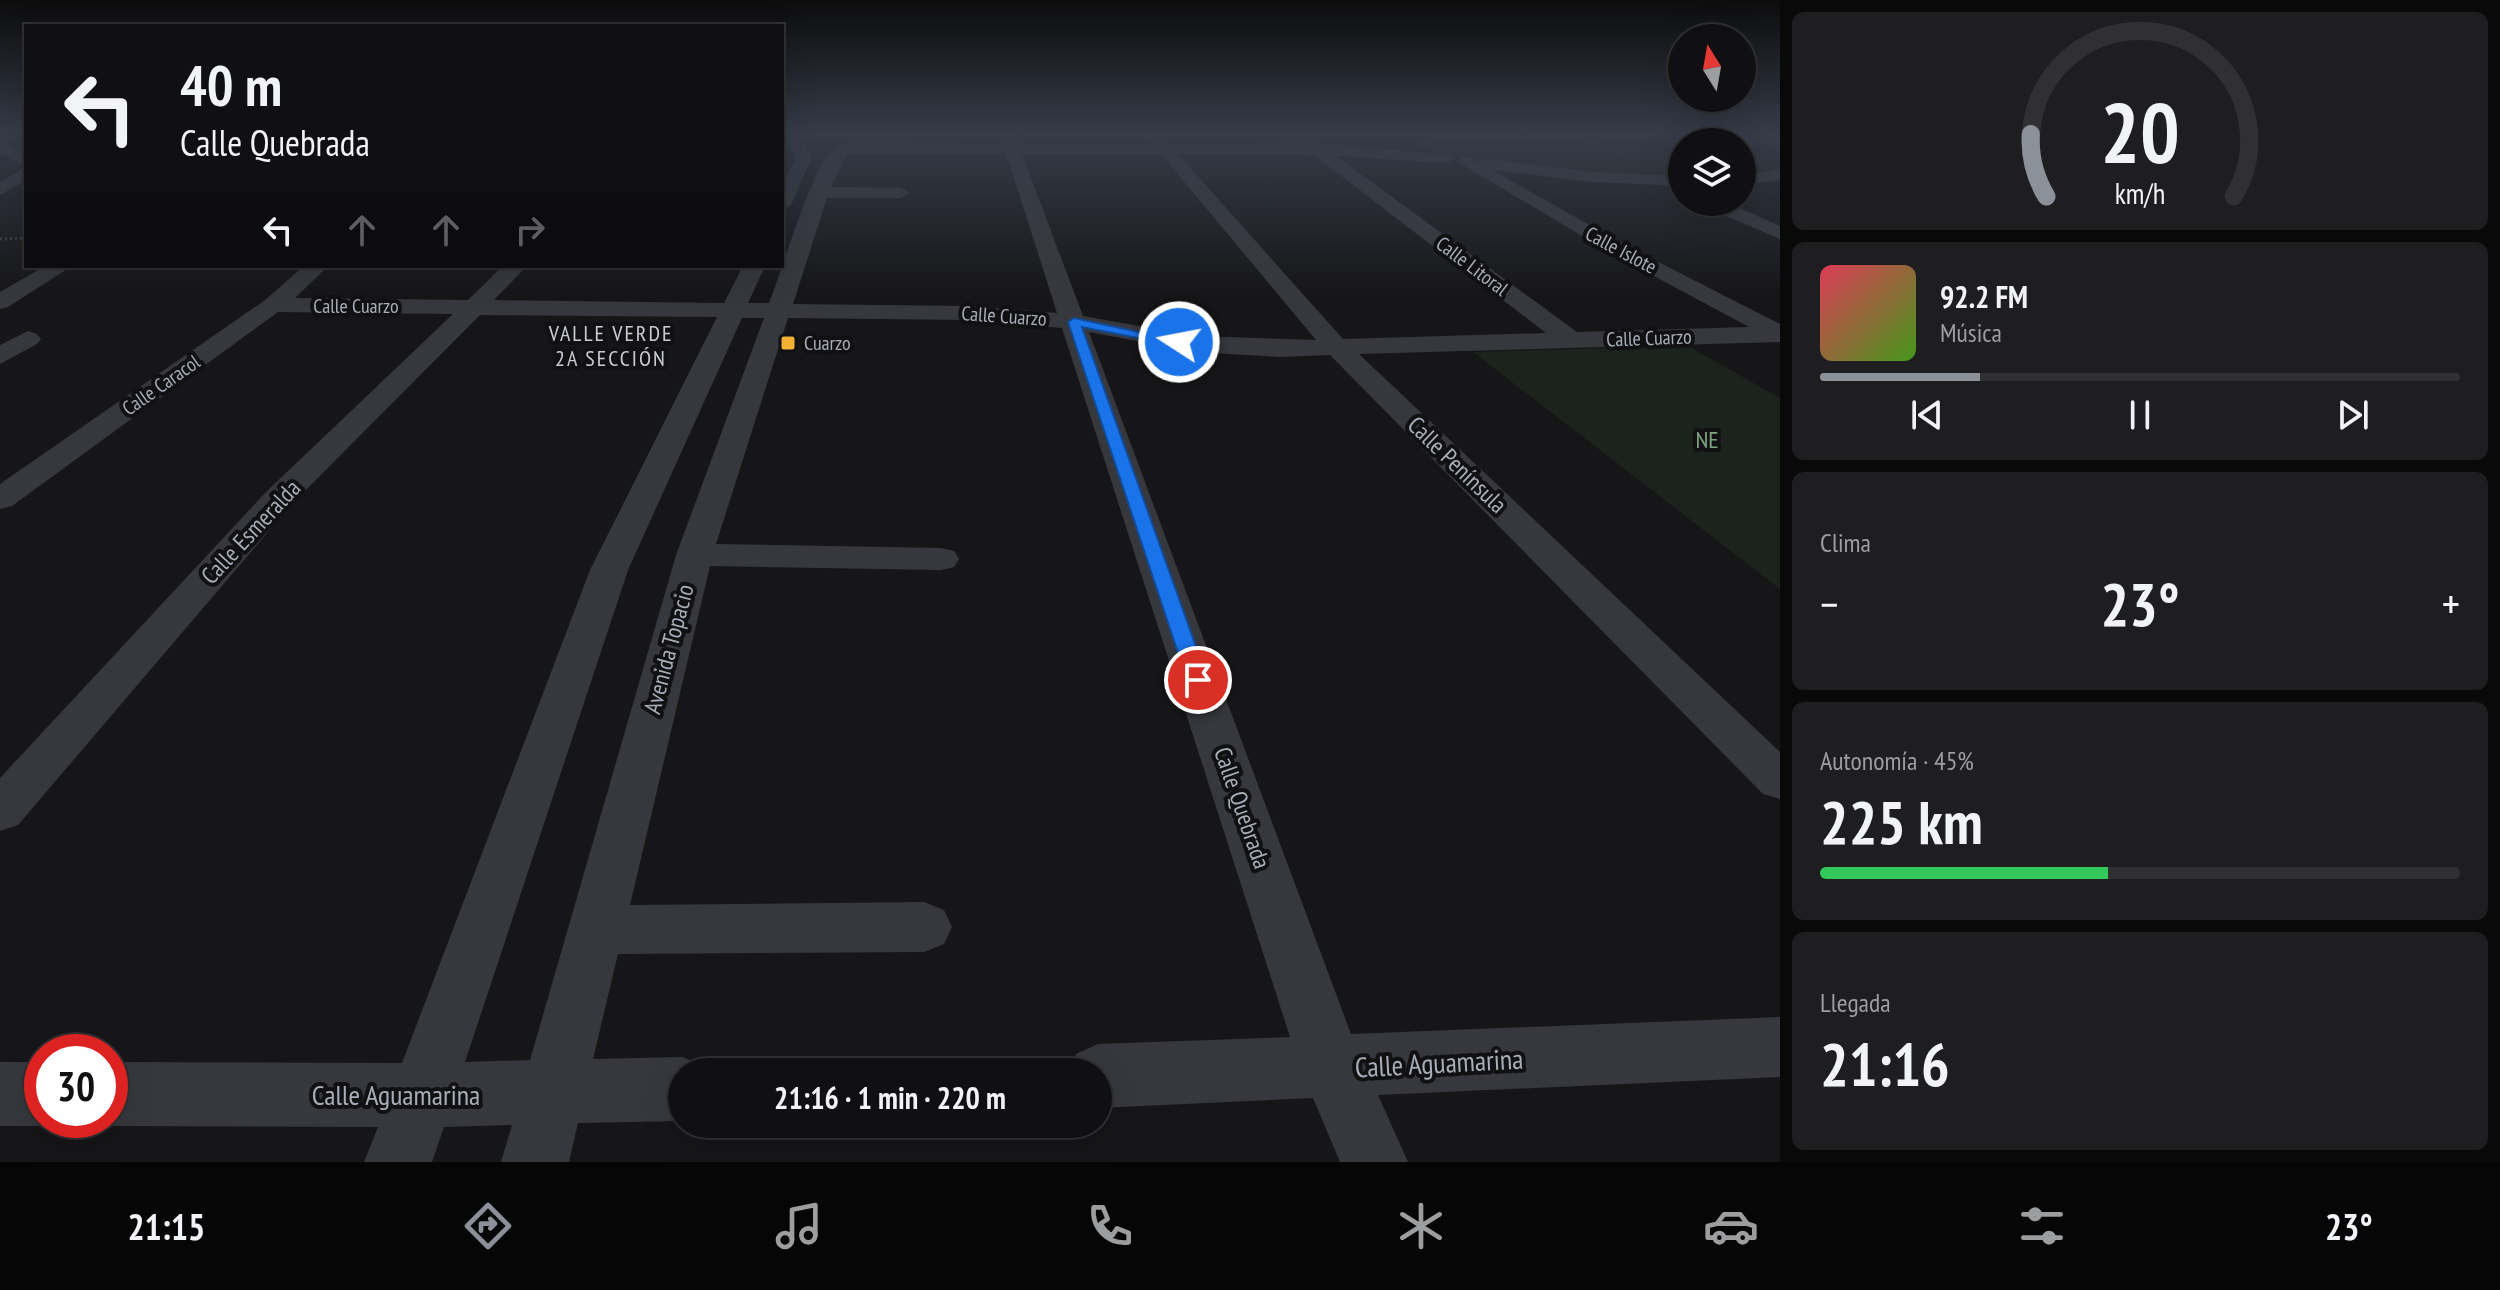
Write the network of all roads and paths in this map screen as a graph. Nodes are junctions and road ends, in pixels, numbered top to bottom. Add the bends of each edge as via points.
1 (1026, 188) edge
2 (1199, 188) edge
3 (1369, 188) edge
4 (1507, 188) edge
5 (901, 193) dead end
6 (801, 198) edge
7 (1756, 208) edge
8 (1742, 216) edge
9 (1780, 218) edge
10 (1780, 233) edge
11 (24, 238) edge
12 (0, 239) edge
13 (784, 240) edge
14 (58, 268) edge
15 (315, 268) edge
16 (514, 268) edge
17 (754, 268) edge
18 (773, 268) edge
19 (0, 302) edge
20 (273, 305) junction
21 (475, 306) junction
22 (756, 310) junction
23 (1074, 322) junction
24 (1780, 334) edge
25 (28, 339) dead end
26 (1572, 341) junction
27 (1336, 347) junction
28 (0, 356) edge
29 (0, 499) edge
30 (694, 555) junction
31 (941, 559) dead end
32 (1780, 781) edge
33 (0, 811) edge
34 (924, 927) dead end
35 (596, 930) junction
36 (1780, 1047) edge
37 (1332, 1068) junction
38 (1112, 1076) edge
39 (668, 1090) edge
40 (0, 1094) edge
41 (24, 1094) edge
42 (128, 1094) edge
43 (553, 1094) junction
44 (422, 1095) junction
45 (398, 1162) edge
46 (535, 1162) edge
47 (1374, 1162) edge

1 - 23 street, Calle Quebrada
2 - 27 street, Calle Península
3 - 26 street, Calle Litoral
4 - 24 street, Calle Islote
5 - 6 street
6 - 13 street, Avenida Topacio
7 - 9 street
8 - 10 street
11 - 12 path
14 - 19 street
15 - 20 street, Calle Caracol
16 - 21 street, Calle Esmeralda
17 - 22 street, Avenida Topacio
18 - 22 street, Avenida Topacio
20 - 21 street, Calle Cuarzo
20 - 29 street, Calle Caracol
21 - 22 street, Calle Cuarzo
21 - 33 street, Calle Esmeralda via 279,498
22 - 23 street, Calle Cuarzo via 967,313
22 - 30 street, Avenida Topacio
22 - 44 street, Avenida Topacio via 609,570
23 - 27 street, Calle Cuarzo via 1195,344
23 - 37 street, Calle Quebrada
24 - 26 street, Calle Cuarzo
25 - 28 street
26 - 27 street, Calle Cuarzo
27 - 32 street, Calle Península
30 - 31 street
30 - 35 street, Avenida Topacio
34 - 35 street
35 - 43 street, Avenida Topacio
36 - 37 street, Calle Aguamarina
37 - 38 street, Calle Aguamarina
37 - 47 street, Calle Quebrada
39 - 43 street, Calle Aguamarina
40 - 41 street
42 - 44 street, Calle Aguamarina
43 - 44 street, Calle Aguamarina
43 - 46 street, Avenida Topacio
44 - 45 street, Avenida Topacio

